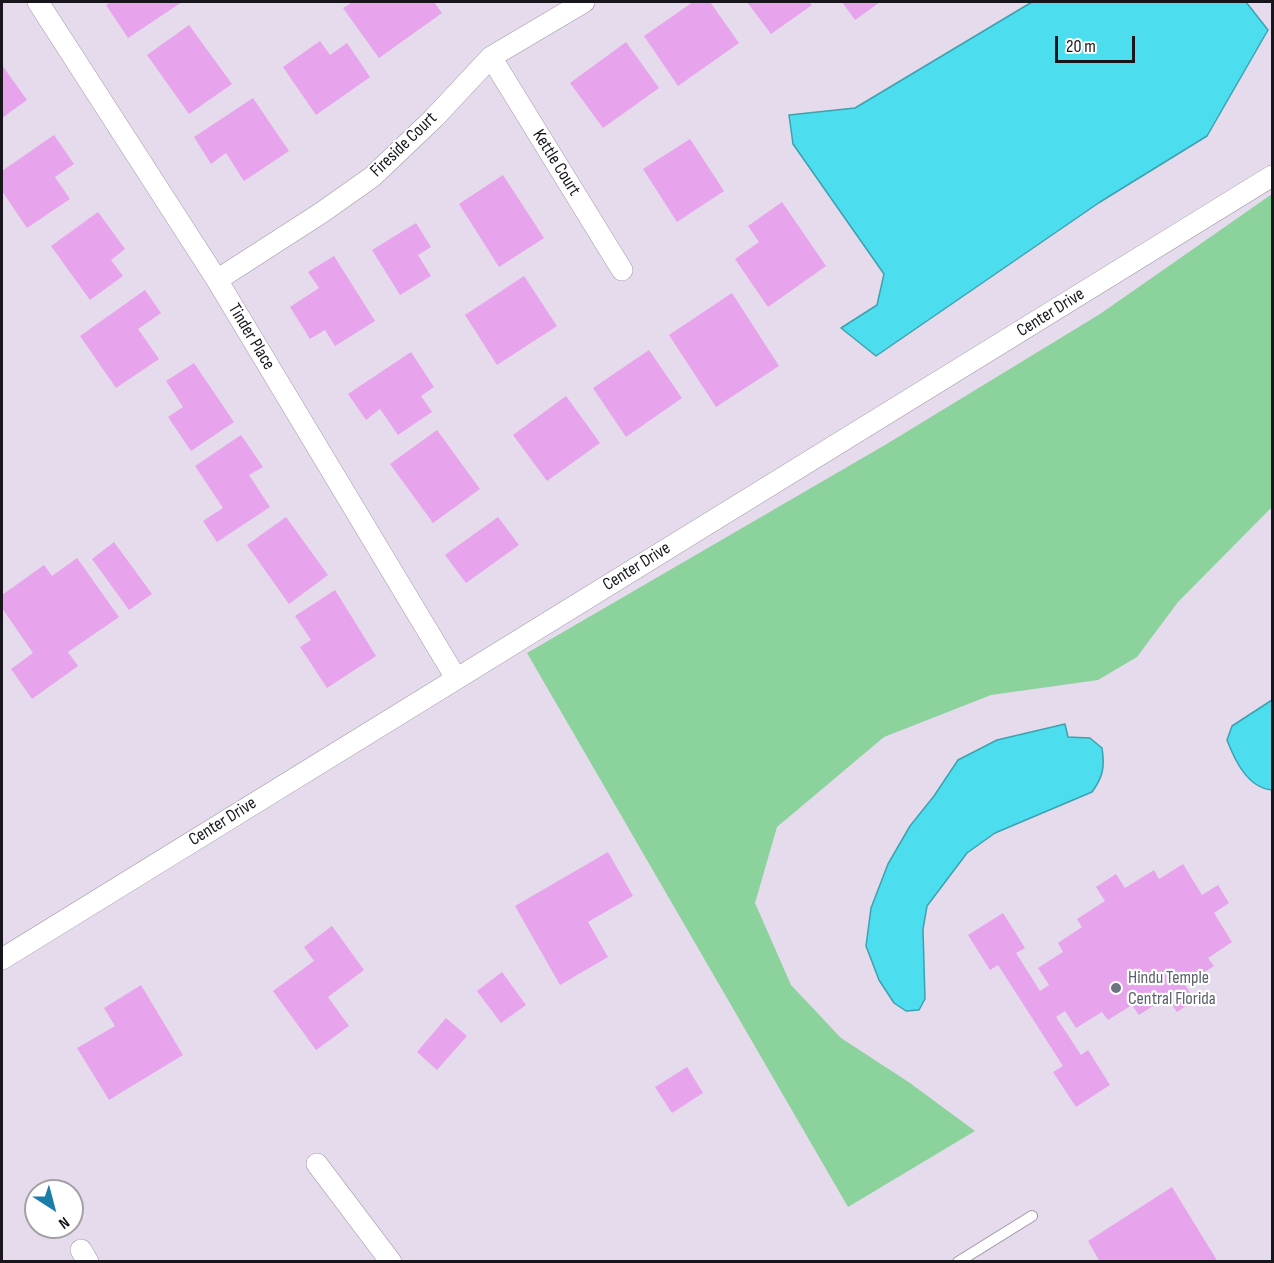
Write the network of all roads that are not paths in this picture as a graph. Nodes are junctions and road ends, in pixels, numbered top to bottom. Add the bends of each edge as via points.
1 (38, 2) edge
2 (584, 2) edge
3 (491, 57) junction
4 (1272, 176) edge
5 (622, 270) dead end
6 (217, 280) junction
7 (456, 678) junction
8 (2, 959) edge
9 (317, 1164) dead end
10 (1032, 1216) dead end
11 (391, 1262) edge
12 (958, 1262) edge

1 - 6 street, Tinder Place
2 - 3 street, Fireside Court
3 - 5 street, Kettle Court
3 - 6 street, Fireside Court via 372,177
4 - 7 street, Center Drive
6 - 7 street, Tinder Place
7 - 8 street, Center Drive
9 - 11 street
10 - 12 lane

